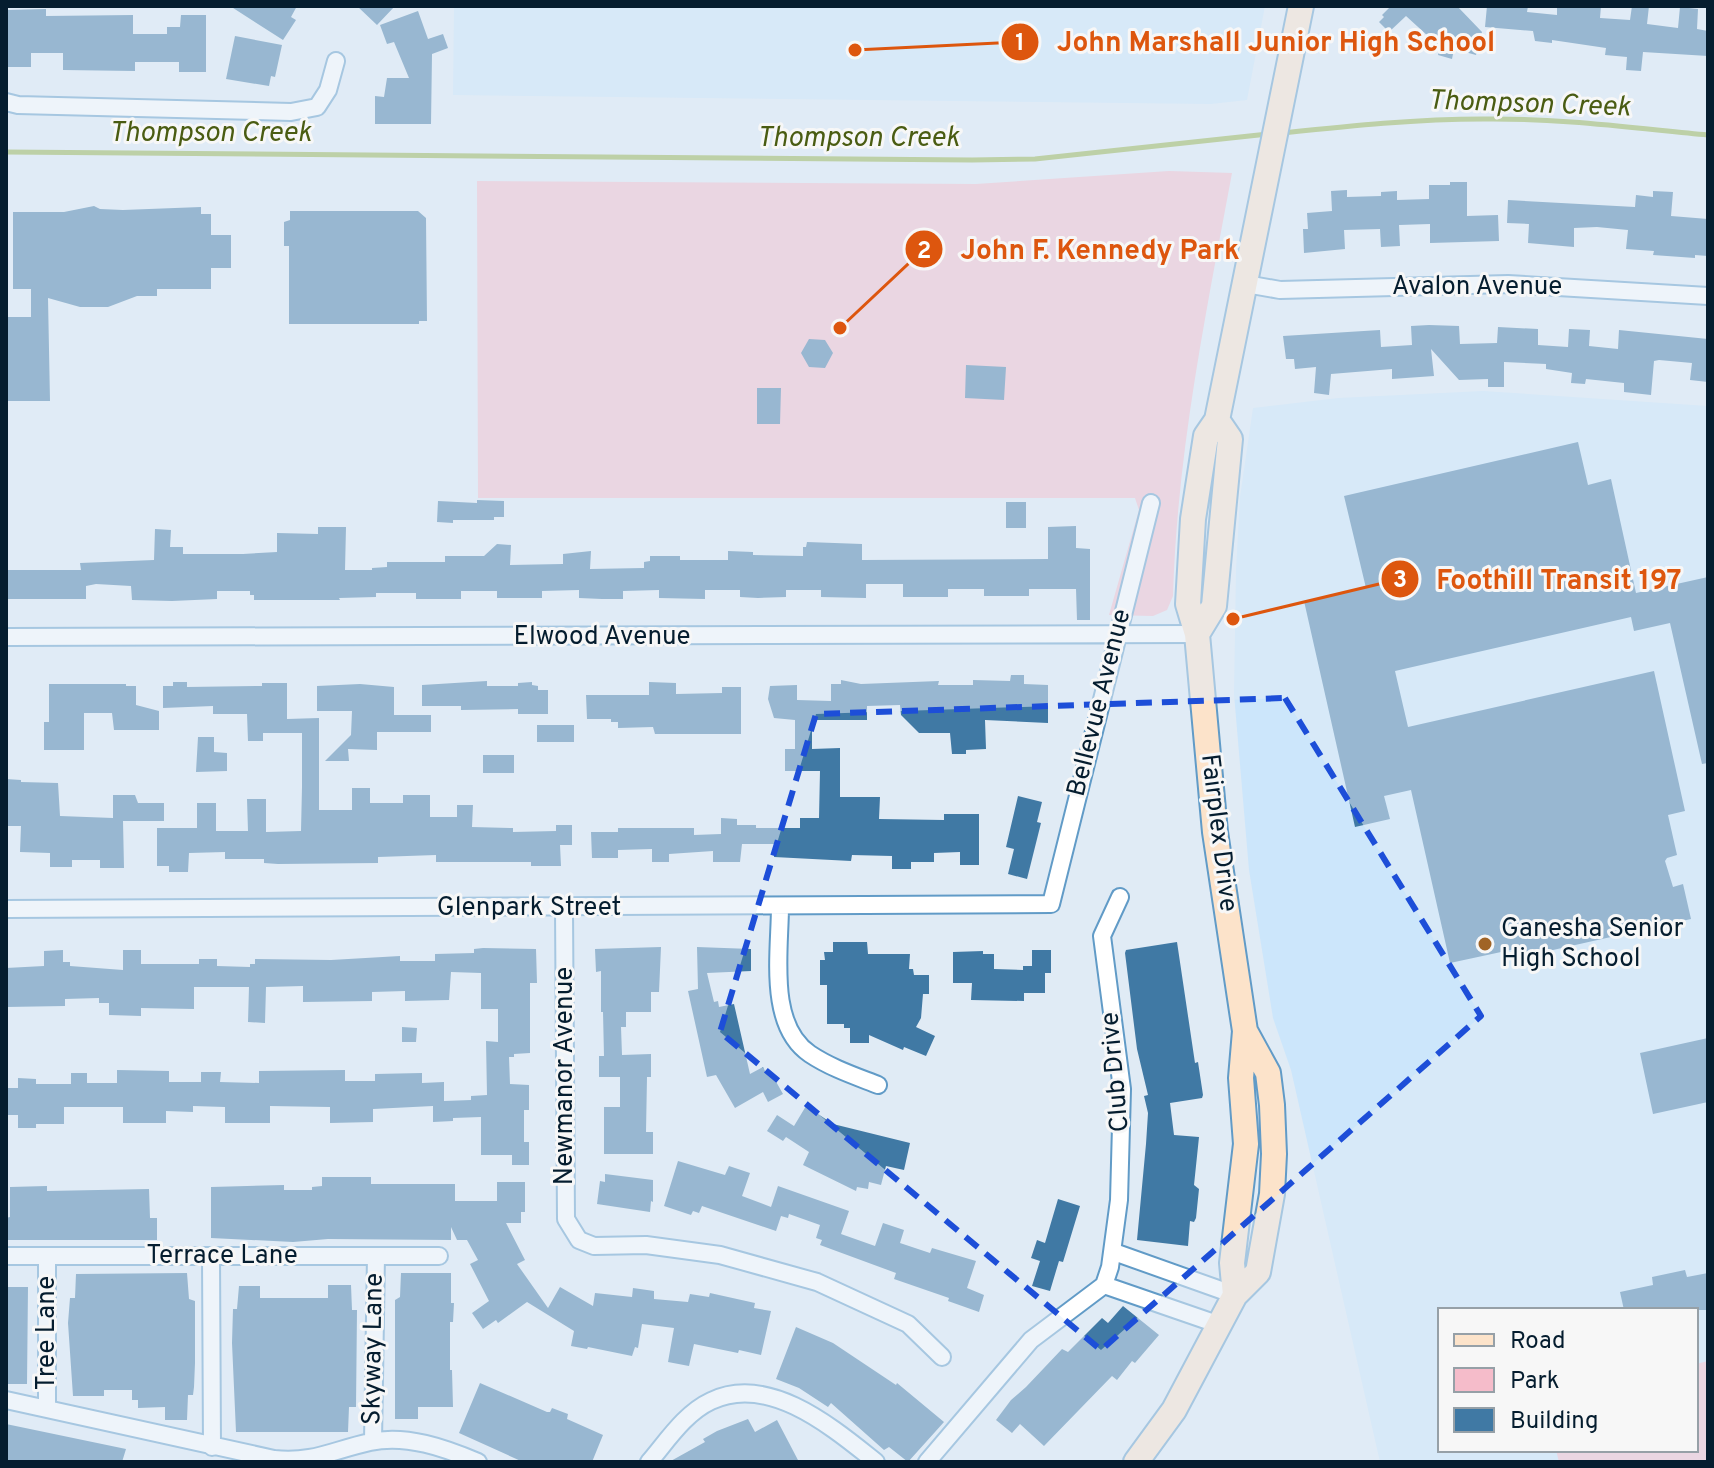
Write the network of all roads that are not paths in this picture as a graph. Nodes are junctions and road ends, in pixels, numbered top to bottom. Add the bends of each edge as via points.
1 (1301, 6) edge
2 (336, 61) dead end
3 (6, 102) edge
4 (1246, 284) junction
5 (1708, 296) edge
6 (1151, 503) dead end
7 (1197, 634) junction
8 (1117, 636) junction
9 (6, 637) edge
10 (1120, 897) dead end
11 (1051, 904) joint
12 (780, 906) junction
13 (564, 908) junction
14 (6, 909) edge
15 (878, 1085) dead end
16 (1114, 1252) junction
17 (6, 1256) edge
18 (47, 1256) junction
19 (211, 1256) junction
20 (376, 1256) junction
21 (439, 1256) dead end
22 (1104, 1285) junction
23 (1235, 1295) junction
24 (1220, 1325) junction
25 (942, 1357) dead end
26 (6, 1400) edge
27 (47, 1409) junction
28 (373, 1441) junction
29 (212, 1447) junction
30 (478, 1462) edge
31 (649, 1462) edge
32 (876, 1462) edge
33 (927, 1462) edge
34 (1136, 1462) edge

1 - 4 main road, Fairplex Drive
2 - 3 street via 317,107 291,112
4 - 5 street, Avalon Avenue via 1280,290 1508,284
4 - 7 main road, Fairplex Drive via 1217,420 1206,436 1193,519 1188,604
6 - 8 street, Bellevue Avenue
7 - 8 street, Elwood Avenue
7 - 23 main road, Fairplex Drive via 1215,832 1245,1031 1241,1078 1246,1144 1232,1263
8 - 9 street, Elwood Avenue
8 - 11 street, Bellevue Avenue
10 - 16 street, Club Drive via 1102,936 1122,1089
11 - 12 street, Glenpark Street
12 - 13 street, Glenpark Street
12 - 15 street via 780,1000 788,1030 807,1052
13 - 14 street, Glenpark Street
13 - 25 street, Newmanor Avenue via 566,1219 579,1240 594,1246 646,1245 720,1255 817,1282 908,1324
16 - 22 street, Club Drive
16 - 23 street
17 - 18 street, Terrace Lane
18 - 19 street, Terrace Lane
18 - 27 street, Tree Lane
19 - 20 street, Terrace Lane
19 - 29 street
20 - 21 street, Terrace Lane
20 - 28 street, Skyway Lane
22 - 24 street
22 - 33 street via 1031,1340
23 - 24 main road, Fairplex Drive
24 - 34 main road, Fairplex Drive via 1174,1410
26 - 27 street
27 - 29 street
28 - 29 street via 297,1461
28 - 30 street via 445,1448
31 - 32 street via 709,1401 737,1393 771,1396 808,1413

